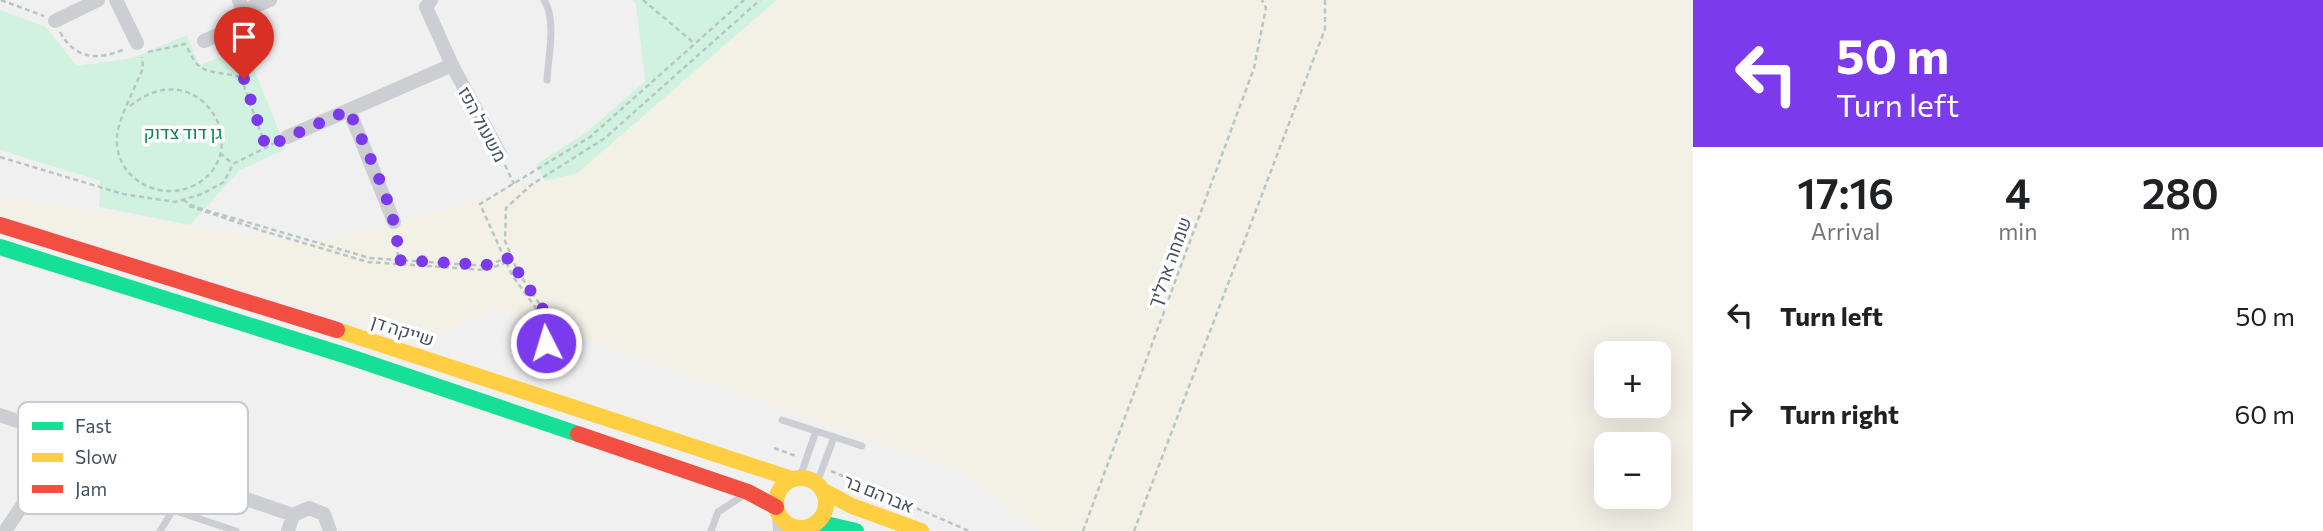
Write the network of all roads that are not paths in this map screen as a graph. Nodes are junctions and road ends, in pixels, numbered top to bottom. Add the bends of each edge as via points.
1 (97, 0) edge
2 (116, 0) edge
3 (270, 0) edge
4 (430, 0) edge
5 (544, 0) edge
6 (241, 6) edge
7 (55, 21) road end
8 (204, 41) dead end
9 (137, 43) road end
10 (452, 65) junction
11 (547, 80) dead end
12 (349, 110) junction
13 (287, 137) road end
14 (499, 154) road end
15 (394, 222) road end
16 (0, 225) edge
17 (0, 247) edge
18 (0, 415) edge
19 (782, 420) dead end
20 (18, 421) edge
21 (816, 431) junction
22 (834, 437) junction
23 (862, 446) dead end
24 (796, 478) junction
25 (820, 487) junction
26 (748, 492) junction
27 (248, 500) edge
28 (18, 512) edge
29 (171, 514) edge
30 (185, 514) edge
31 (293, 515) junction
32 (778, 518) edge
33 (810, 526) edge
34 (330, 528) edge
35 (5, 531) edge
36 (160, 531) edge
37 (236, 531) edge
38 (288, 531) edge
39 (345, 531) edge
40 (711, 531) edge
41 (856, 531) edge
42 (921, 531) edge

1 - 7 street
2 - 9 street
3 - 6 street
4 - 10 street, משעול הפז via 426,7
5 - 11 lane via 550,31
6 - 8 street via 236,27
10 - 12 street, משעול הפז
10 - 14 street, משעול הפז
12 - 13 street, משעול הפז
12 - 15 street
16 - 24 street, שייקה דן
17 - 26 street via 344,355
18 - 20 street
19 - 21 lane
21 - 22 lane
21 - 24 lane
22 - 23 lane
22 - 25 lane
24 - 25 street
24 - 32 street via 779,490
25 - 33 street via 825,507
25 - 42 street, אברהם בר via 852,506
26 - 32 street
26 - 40 lane via 718,512
27 - 31 street
28 - 35 street
29 - 36 lane
30 - 37 lane
31 - 34 street via 305,508 316,509
31 - 38 street
32 - 33 street via 792,526
33 - 41 street
34 - 39 street

